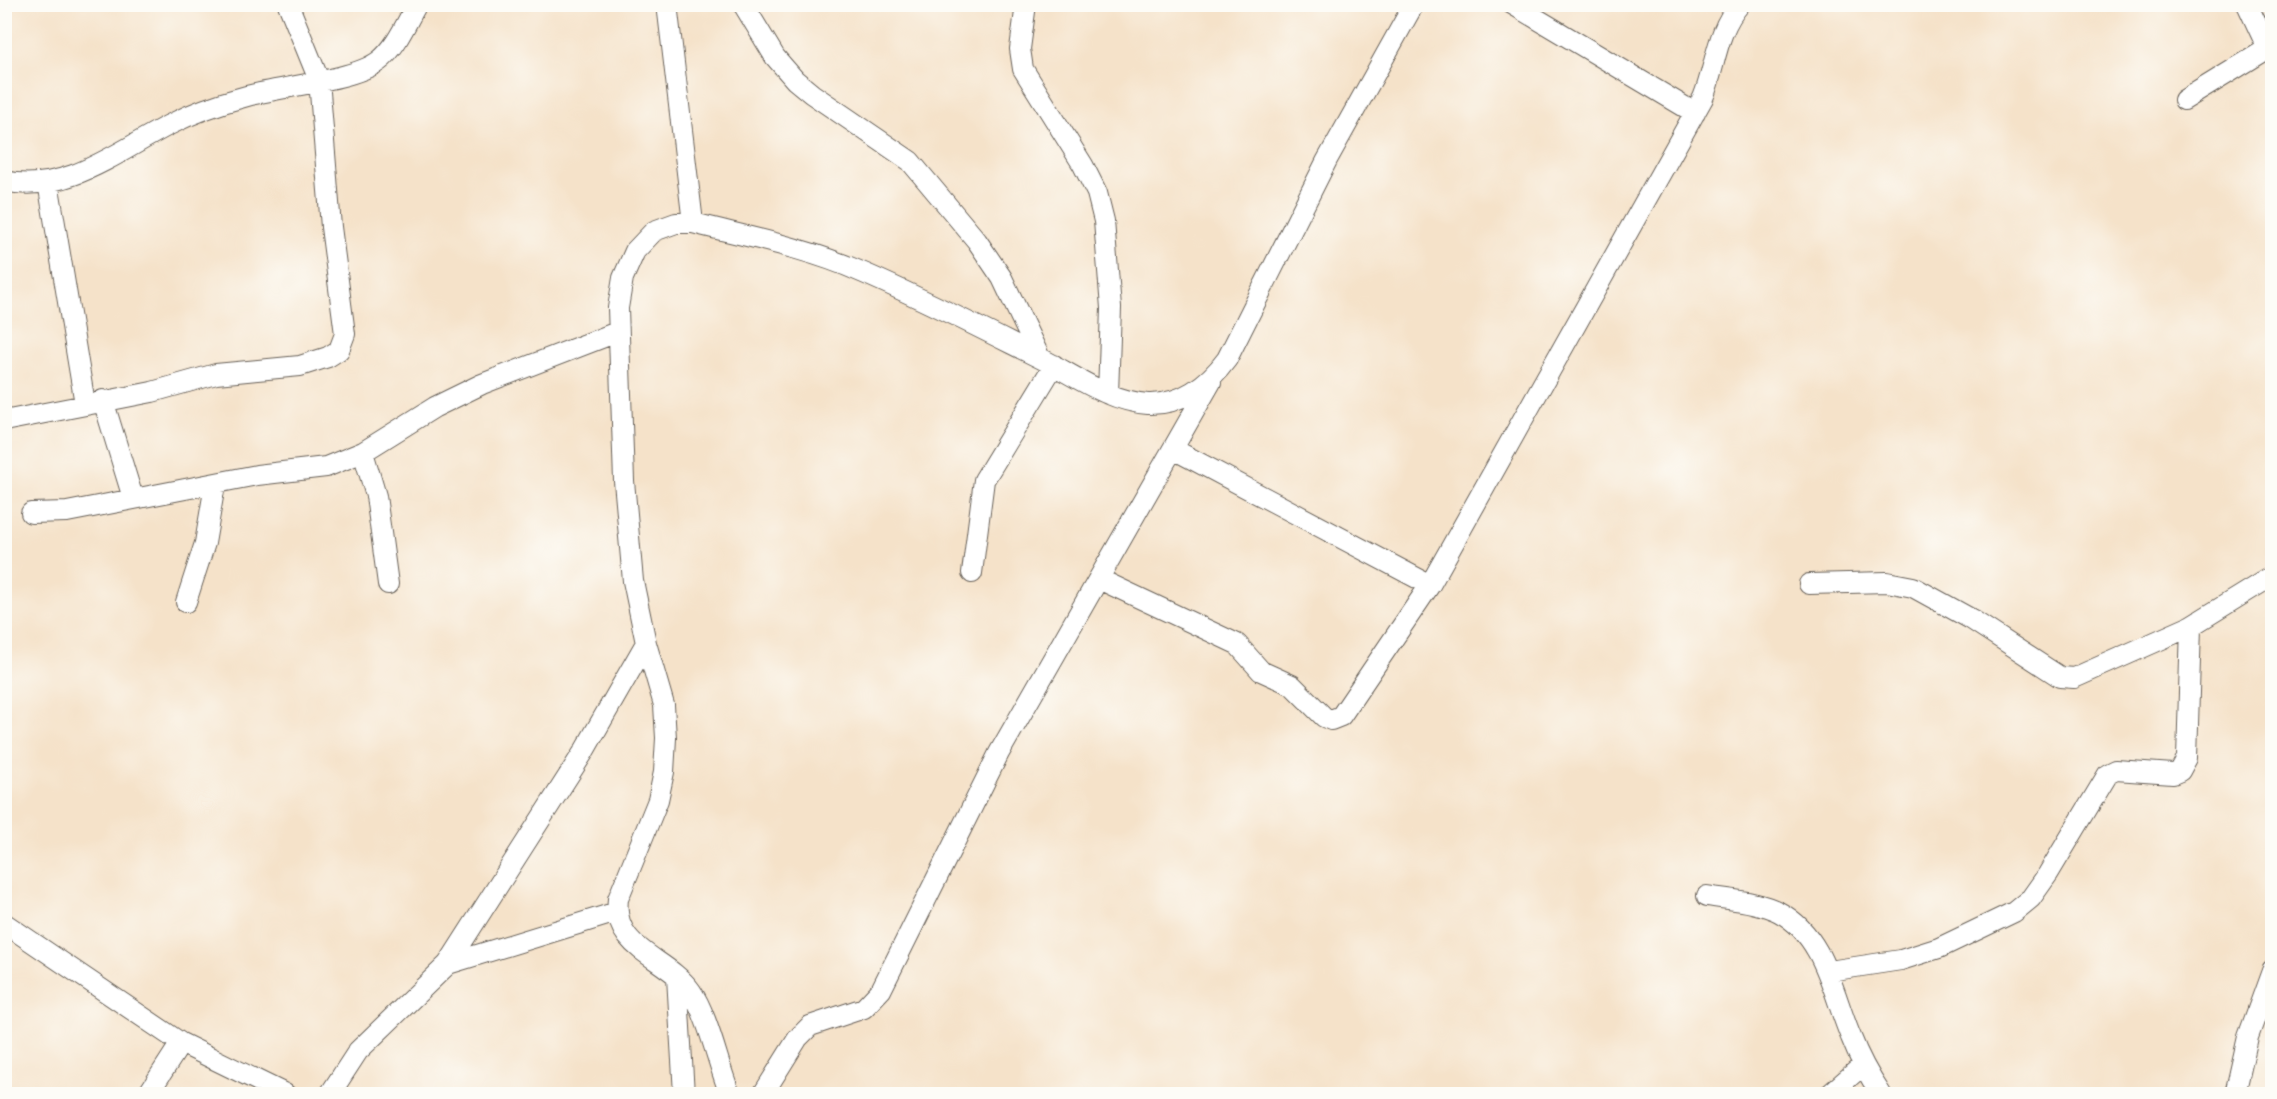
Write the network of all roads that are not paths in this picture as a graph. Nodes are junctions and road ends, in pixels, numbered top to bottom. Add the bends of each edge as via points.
1 (288, 4) edge
2 (417, 4) edge
3 (667, 4) edge
4 (743, 4) edge
5 (1026, 4) edge
6 (1414, 4) edge
7 (1512, 4) edge
8 (1740, 4) edge
9 (2247, 4) edge
10 (2270, 48) edge
11 (319, 80) junction
12 (2184, 100) dead end
13 (1695, 113) junction
14 (4, 181) edge
15 (48, 182) junction
16 (693, 223) junction
17 (616, 332) junction
18 (1047, 362) junction
19 (1214, 377) junction
20 (1108, 394) junction
21 (94, 402) junction
22 (4, 421) edge
23 (1173, 450) junction
24 (363, 452) junction
25 (215, 485) junction
26 (133, 498) junction
27 (31, 513) dead end
28 (972, 573) dead end
29 (2272, 576) edge
30 (1099, 579) junction
31 (388, 584) dead end
32 (1809, 584) dead end
33 (1430, 585) junction
34 (186, 602) dead end
35 (2191, 626) junction
36 (646, 644) junction
37 (1707, 896) dead end
38 (616, 912) junction
39 (4, 923) edge
40 (448, 964) junction
41 (1829, 971) junction
42 (2272, 971) edge
43 (677, 976) junction
44 (181, 1043) junction
45 (1863, 1065) junction
46 (148, 1095) edge
47 (285, 1095) edge
48 (330, 1095) edge
49 (684, 1095) edge
50 (730, 1095) edge
51 (763, 1095) edge
52 (1830, 1095) edge
53 (1881, 1095) edge
54 (2235, 1095) edge

1 - 11 street
2 - 11 street via 393,47 379,61 360,72
3 - 16 street
4 - 18 street via 763,40 795,80 910,161 977,241 1002,278
5 - 20 street via 1020,49 1023,69 1083,165 1097,193 1104,221 1111,308
6 - 19 street
7 - 13 street
8 - 13 street via 1721,33 1712,77
9 - 10 street
10 - 12 street
11 - 15 street via 207,108 69,177
11 - 21 street via 344,344 328,357 300,366 216,374 152,392
13 - 33 street
14 - 15 street
15 - 21 street
16 - 17 street via 676,223 654,231 635,251 623,278
16 - 18 street via 859,270
17 - 24 street via 482,384 435,407
17 - 36 street via 632,570
18 - 20 street
18 - 28 street via 984,480
19 - 20 street via 1191,394 1168,403 1146,404
19 - 23 street
21 - 22 street
21 - 26 street
23 - 30 street
23 - 33 street
24 - 25 street via 326,467 257,475
24 - 31 street via 376,496
25 - 26 street
25 - 34 street via 205,543
26 - 27 street via 67,512
29 - 35 street
30 - 33 street via 1237,644 1261,671 1292,685 1331,720 1341,716
30 - 51 street via 999,753 880,990 864,1008 810,1026 798,1038
32 - 35 street via 1887,582 1912,587 2067,679
35 - 41 street via 2187,758 2180,771 2173,774 2116,770 2108,774 2048,874 2031,898 2014,912 1939,948 1901,960
36 - 38 street via 664,705 664,772 658,800
36 - 40 street via 583,753
37 - 41 street via 1780,913 1803,933
38 - 40 street
38 - 43 street via 628,939
39 - 44 street
40 - 48 street via 358,1051
41 - 45 street
42 - 54 street via 2248,1037
43 - 49 street
43 - 50 street via 697,1000
44 - 46 street
44 - 47 street
45 - 52 street
45 - 53 street

